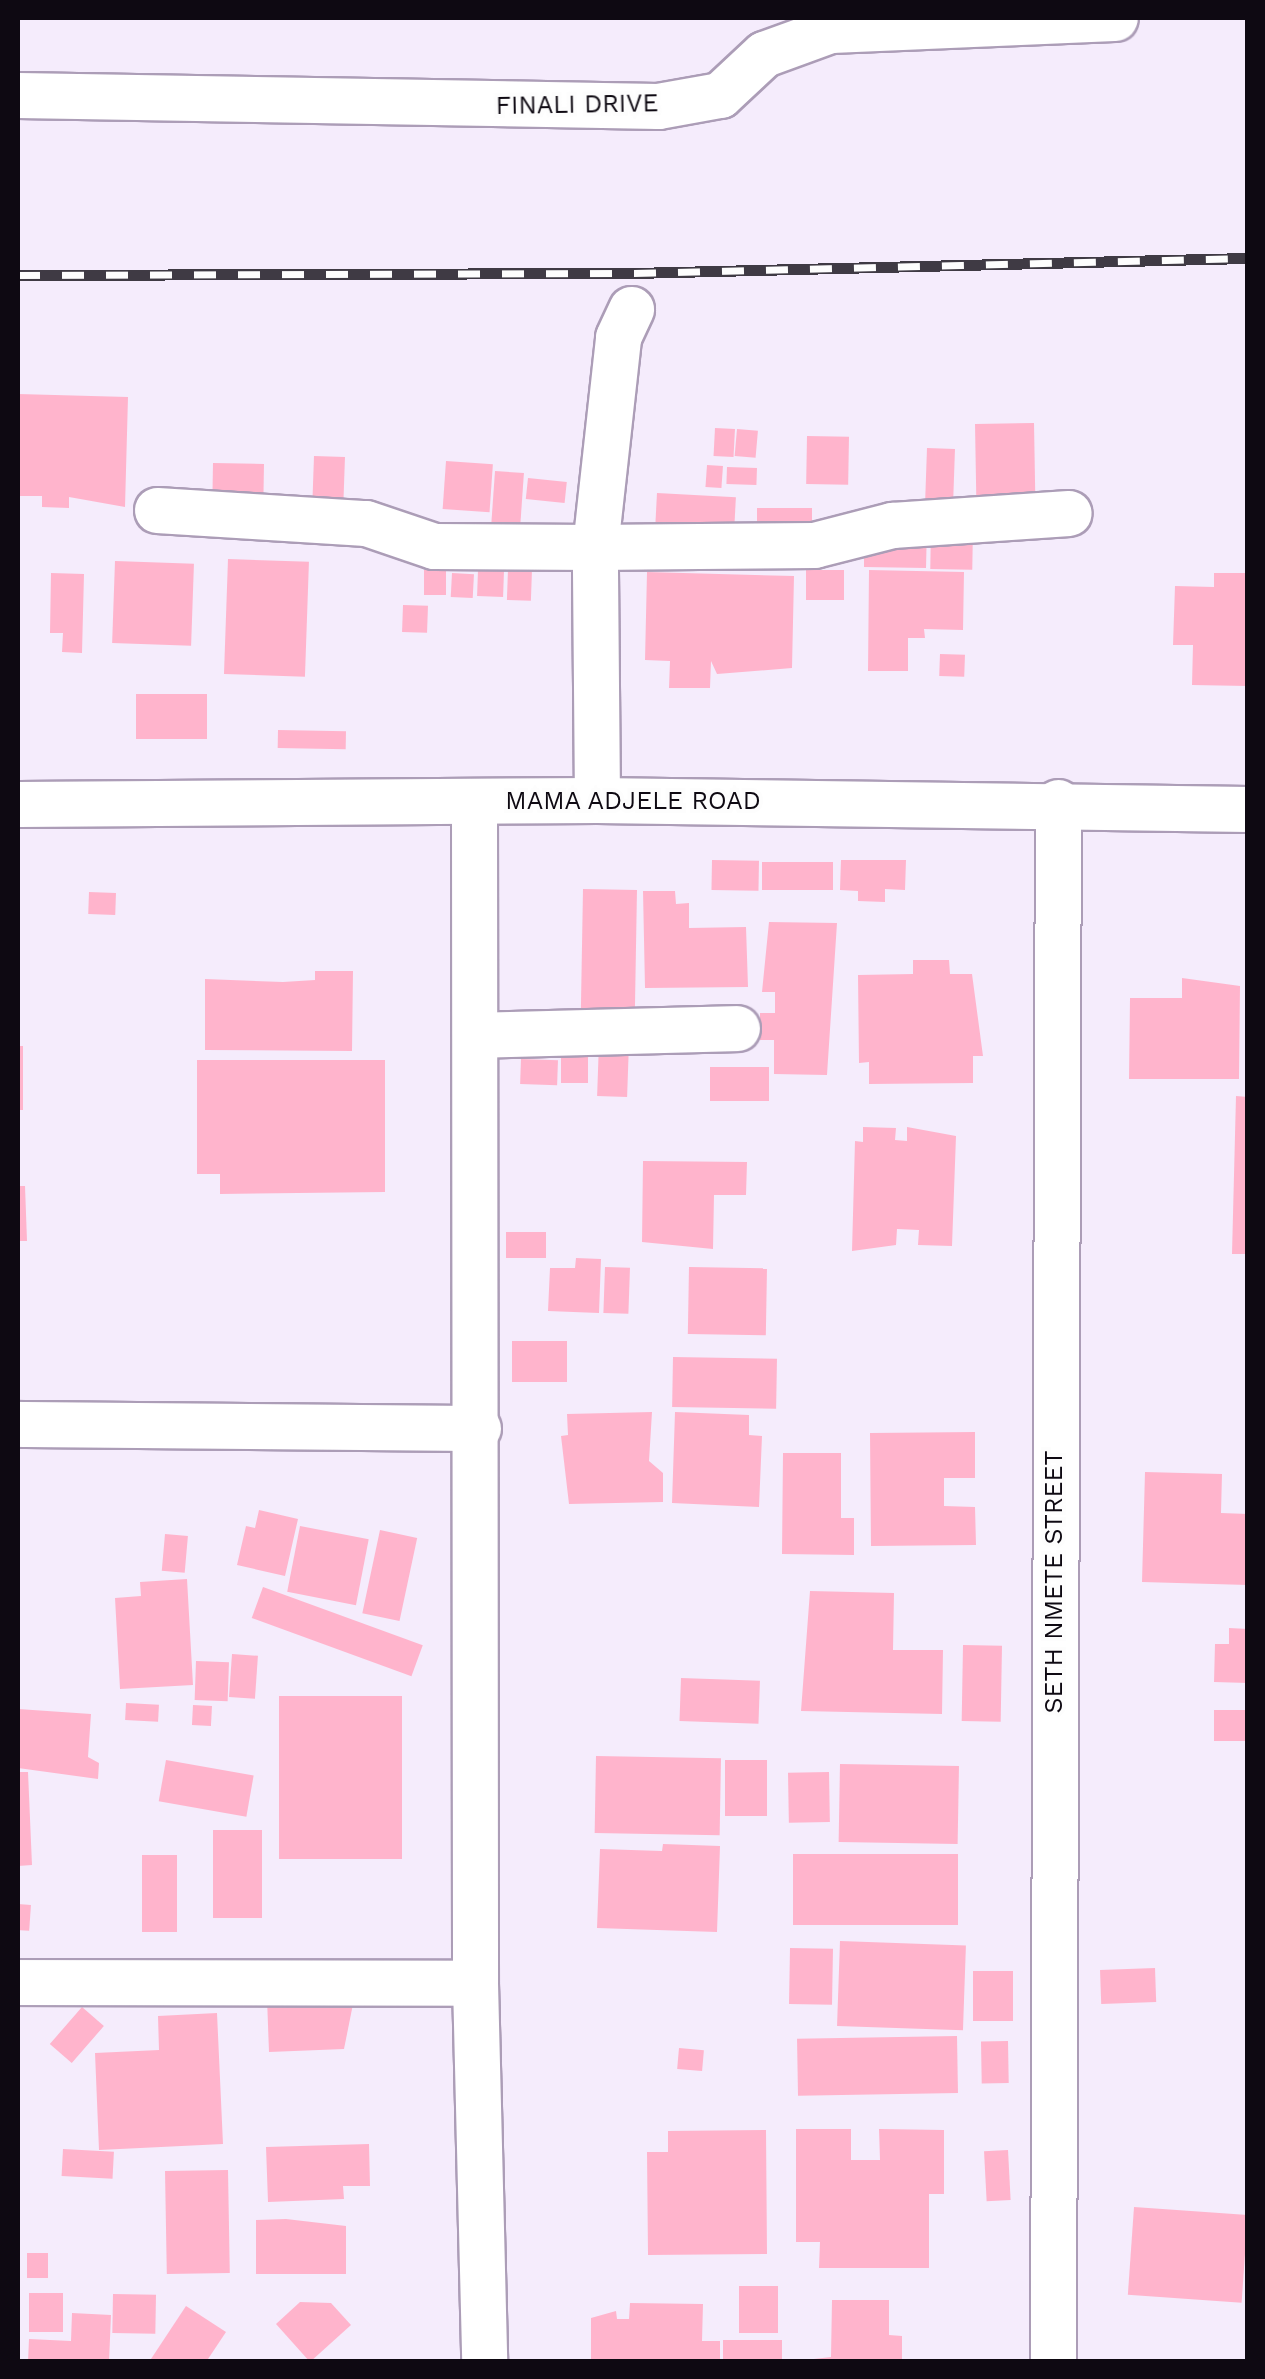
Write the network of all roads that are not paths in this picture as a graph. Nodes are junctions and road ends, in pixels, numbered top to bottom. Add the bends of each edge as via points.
1 (1113, 18) edge
2 (18, 96) edge
3 (631, 308) dead end
4 (156, 510) dead end
5 (1069, 513) dead end
6 (596, 547) junction
7 (597, 800) junction
8 (474, 801) junction
9 (1058, 802) junction
10 (18, 804) edge
11 (1248, 809) edge
12 (737, 1028) dead end
13 (476, 1035) junction
14 (18, 1424) edge
15 (478, 1428) junction
16 (18, 1982) edge
17 (475, 1983) junction
18 (484, 2362) edge
19 (1053, 2362) edge

1 - 2 street, FINALI DRIVE via 830,30 764,54 720,95 658,106
3 - 6 street via 618,337
4 - 6 street via 366,523 434,546
5 - 6 street via 892,525 814,545
6 - 7 street
7 - 8 street, MAMA ADJELE ROAD
7 - 9 street, MAMA ADJELE ROAD
8 - 10 street, MAMA ADJELE ROAD
8 - 13 street
9 - 11 street, MAMA ADJELE ROAD
9 - 19 street, SETH NMETE STREET
12 - 13 street
13 - 15 street
14 - 15 street
15 - 17 street
16 - 17 street
17 - 18 street

